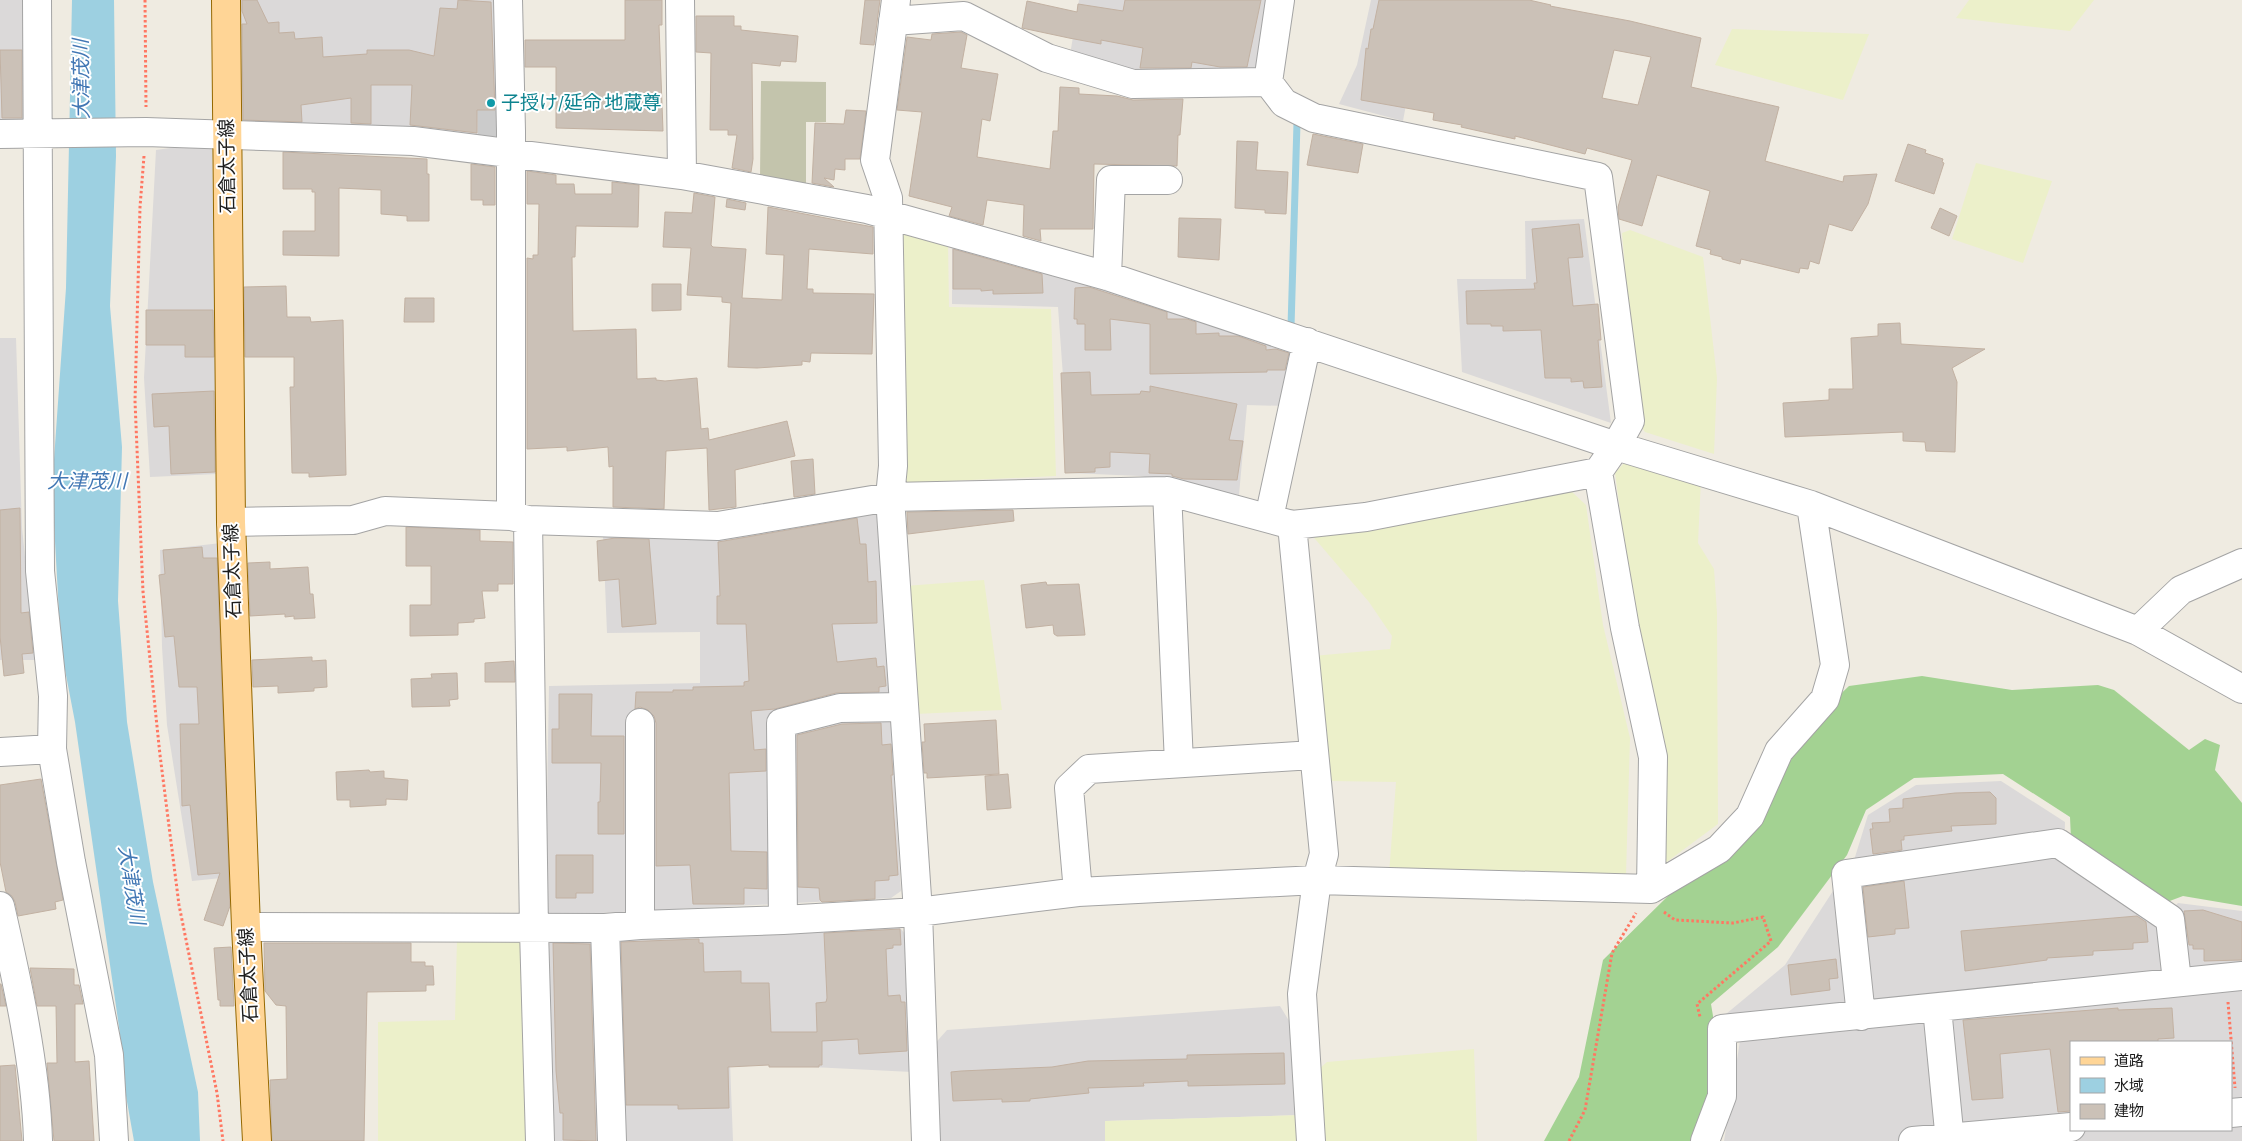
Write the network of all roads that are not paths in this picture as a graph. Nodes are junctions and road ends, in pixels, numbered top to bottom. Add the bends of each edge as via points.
1 (37, 0) edge
2 (226, 0) edge
3 (508, 0) edge
4 (680, 0) edge
5 (1280, 0) edge
6 (894, 11) edge
7 (1268, 82) junction
8 (41, 133) junction
9 (0, 134) edge
10 (227, 135) junction
11 (511, 153) junction
12 (682, 175) junction
13 (1168, 180) dead end
14 (878, 212) junction
15 (1107, 276) junction
16 (1307, 342) junction
17 (1616, 446) junction
18 (1598, 472) junction
19 (1167, 491) junction
20 (890, 497) junction
21 (1811, 505) junction
22 (519, 518) junction
23 (231, 522) junction
24 (1281, 522) junction
25 (2242, 563) edge
26 (2138, 631) junction
27 (2242, 690) edge
28 (904, 707) junction
29 (640, 723) dead end
30 (52, 749) junction
31 (0, 752) edge
32 (1313, 755) junction
33 (1179, 763) junction
34 (1317, 880) junction
35 (1078, 892) junction
36 (1656, 899) junction
37 (0, 906) edge
38 (918, 912) junction
39 (783, 920) junction
40 (640, 925) junction
41 (246, 927) junction
42 (605, 928) junction
43 (534, 930) junction
44 (2234, 976) edge
45 (2177, 981) junction
46 (1937, 1008) junction
47 (1862, 1016) junction
48 (2070, 1127) edge
49 (1950, 1139) edge
50 (38, 1141) edge
51 (114, 1141) edge
52 (257, 1141) edge
53 (540, 1141) edge
54 (612, 1141) edge
55 (926, 1141) edge
56 (1311, 1141) edge
57 (1705, 1141) edge
58 (1913, 1141) edge

1 - 8 street
2 - 10 main road, 石倉太子線
3 - 11 street
4 - 12 street
5 - 7 street
6 - 7 street via 964,16 1047,58 1133,84
6 - 14 street via 875,160 888,198
7 - 17 street via 1284,103 1314,118 1598,177 1630,421
8 - 9 street
8 - 10 street
8 - 30 street via 40,571 53,696
10 - 11 street via 413,141
10 - 23 main road, 石倉太子線
11 - 12 street
11 - 22 street
12 - 14 street
13 - 15 street via 1111,180
14 - 15 street
14 - 20 street via 893,466
15 - 16 street
16 - 17 street
16 - 24 street
17 - 18 street
17 - 21 street
18 - 24 street via 1366,517
18 - 36 street via 1625,628 1654,757
19 - 20 street
19 - 24 street
19 - 33 street
20 - 22 street via 718,526
20 - 28 street
21 - 26 street
21 - 36 street via 1835,665 1825,699 1779,751 1750,816 1719,850
22 - 23 street via 385,511 353,520
22 - 43 street
23 - 41 main road, 石倉太子線
24 - 32 street
25 - 26 street via 2181,590
26 - 27 street
28 - 38 street
28 - 39 street via 840,708 781,723
29 - 40 street
30 - 31 street
30 - 51 street via 109,1055
32 - 33 street
32 - 34 street via 1324,854
33 - 35 street via 1089,769 1069,788
34 - 35 street
34 - 36 street
34 - 56 street via 1302,994
35 - 38 street
37 - 50 street via 37,1110
38 - 39 street
38 - 55 street
39 - 40 street
40 - 42 street
41 - 43 street
41 - 52 main road, 石倉太子線
42 - 43 street
42 - 54 street
43 - 53 street
44 - 45 street
45 - 46 street
45 - 47 street via 2170,919 2058,844 1846,874
46 - 47 street
46 - 49 street
47 - 57 street via 1722,1029 1722,1096
48 - 49 street
49 - 58 street

